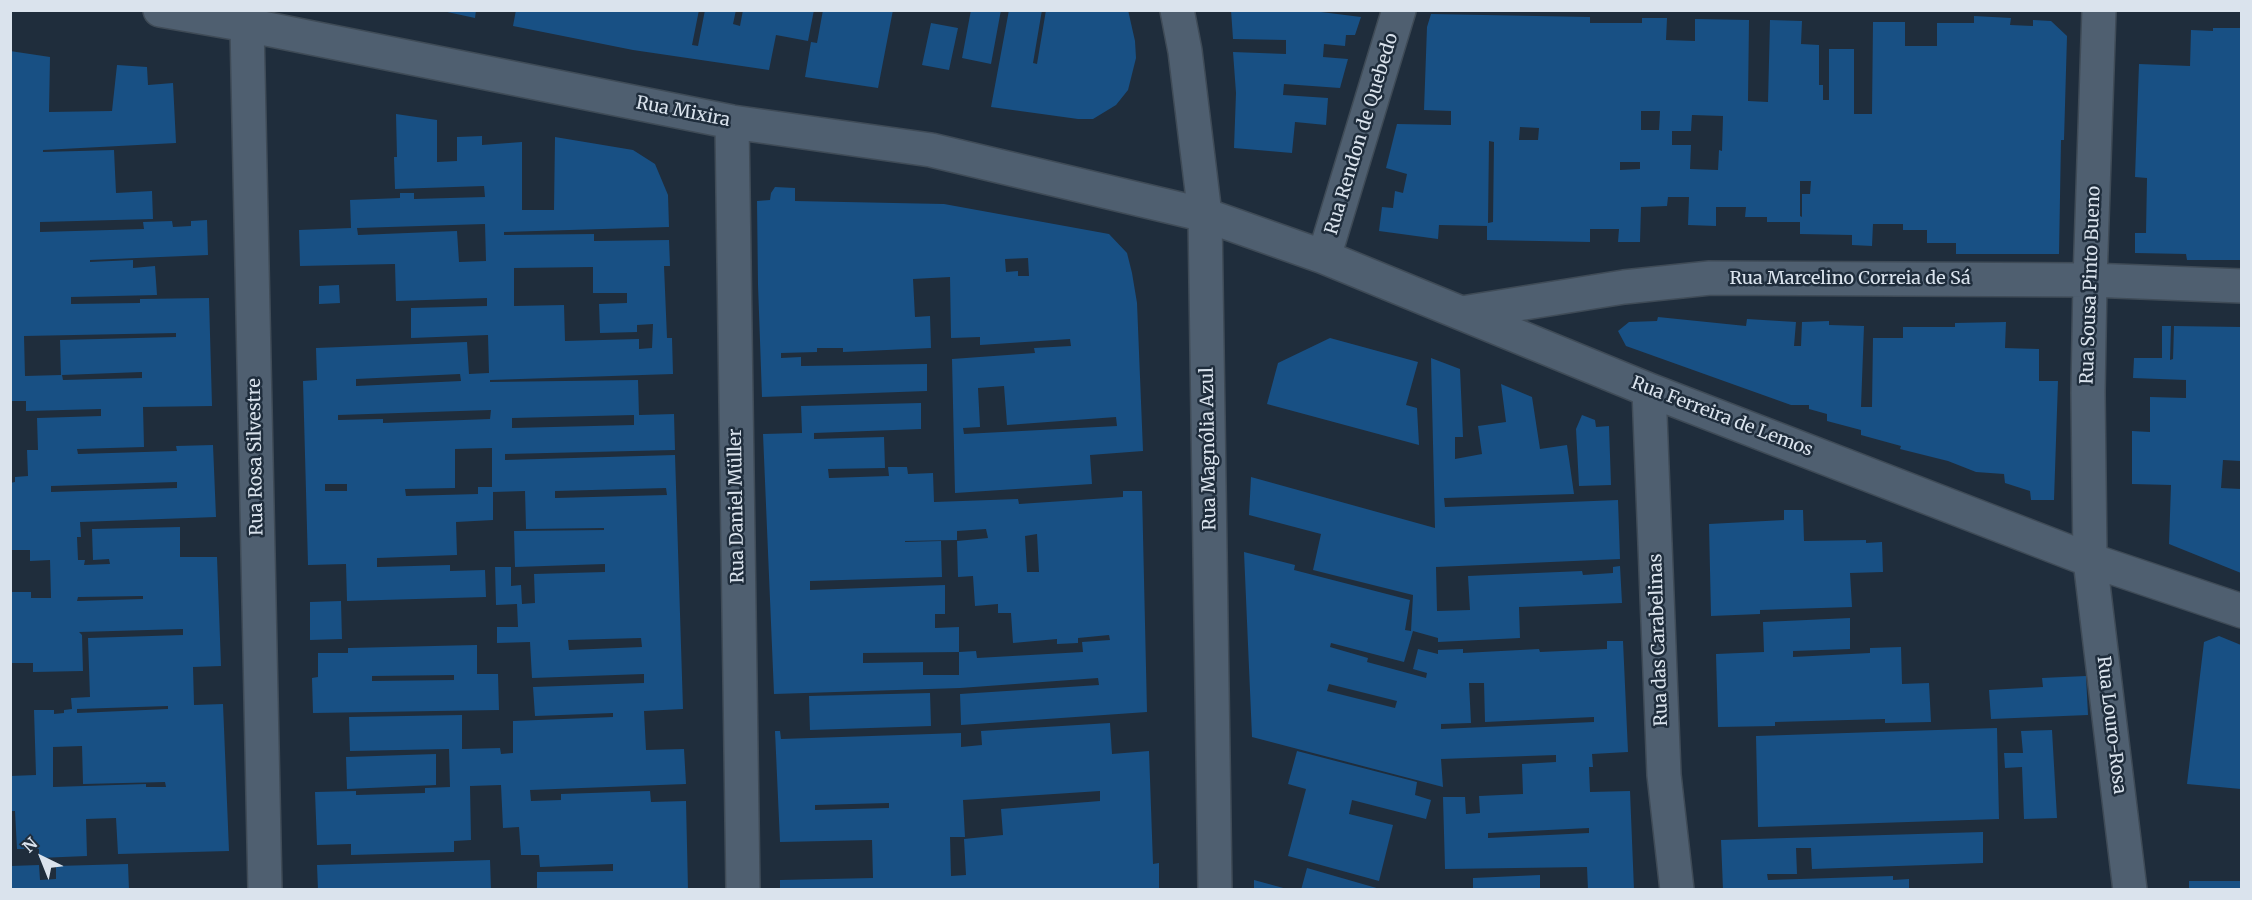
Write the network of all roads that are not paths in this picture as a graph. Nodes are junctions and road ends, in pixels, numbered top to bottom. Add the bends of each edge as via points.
1 (160, 10) edge
2 (1177, 10) edge
3 (1399, 10) edge
4 (2099, 10) edge
5 (247, 25) junction
6 (732, 122) junction
7 (1205, 215) junction
8 (1324, 257) junction
9 (2090, 280) junction
10 (2241, 286) edge
11 (1462, 313) junction
12 (1649, 390) junction
13 (2091, 560) junction
14 (2241, 611) edge
15 (265, 890) edge
16 (743, 890) edge
17 (1215, 890) edge
18 (1677, 890) edge
19 (2130, 890) edge

1 - 5 street, Rua Mixira
2 - 7 street, Rua Magnólia Azul
3 - 8 street, Rua Rendon de Quebedo
4 - 9 street, Rua Sousa Pinto Bueno
5 - 6 street, Rua Mixira
5 - 15 street, Rua Rosa Silvestre
6 - 7 street, Rua Mixira via 931,150
6 - 16 street, Rua Daniel Müller
7 - 8 street, Rua Ferreira de Lemos
7 - 17 street, Rua Magnólia Azul
8 - 11 street, Rua Ferreira de Lemos
9 - 10 street, Rua Marcelino Correia de Sá
9 - 11 street, Rua Marcelino Correia de Sá via 1710,278 1624,287
9 - 13 street, Rua Sousa Pinto Bueno
11 - 12 street, Rua Ferreira de Lemos
12 - 13 street, Rua Ferreira de Lemos
12 - 18 street, Rua das Carabelinas via 1665,775
13 - 14 street, Rua Ferreira de Lemos
13 - 19 street, Rua Louro-Rosa

